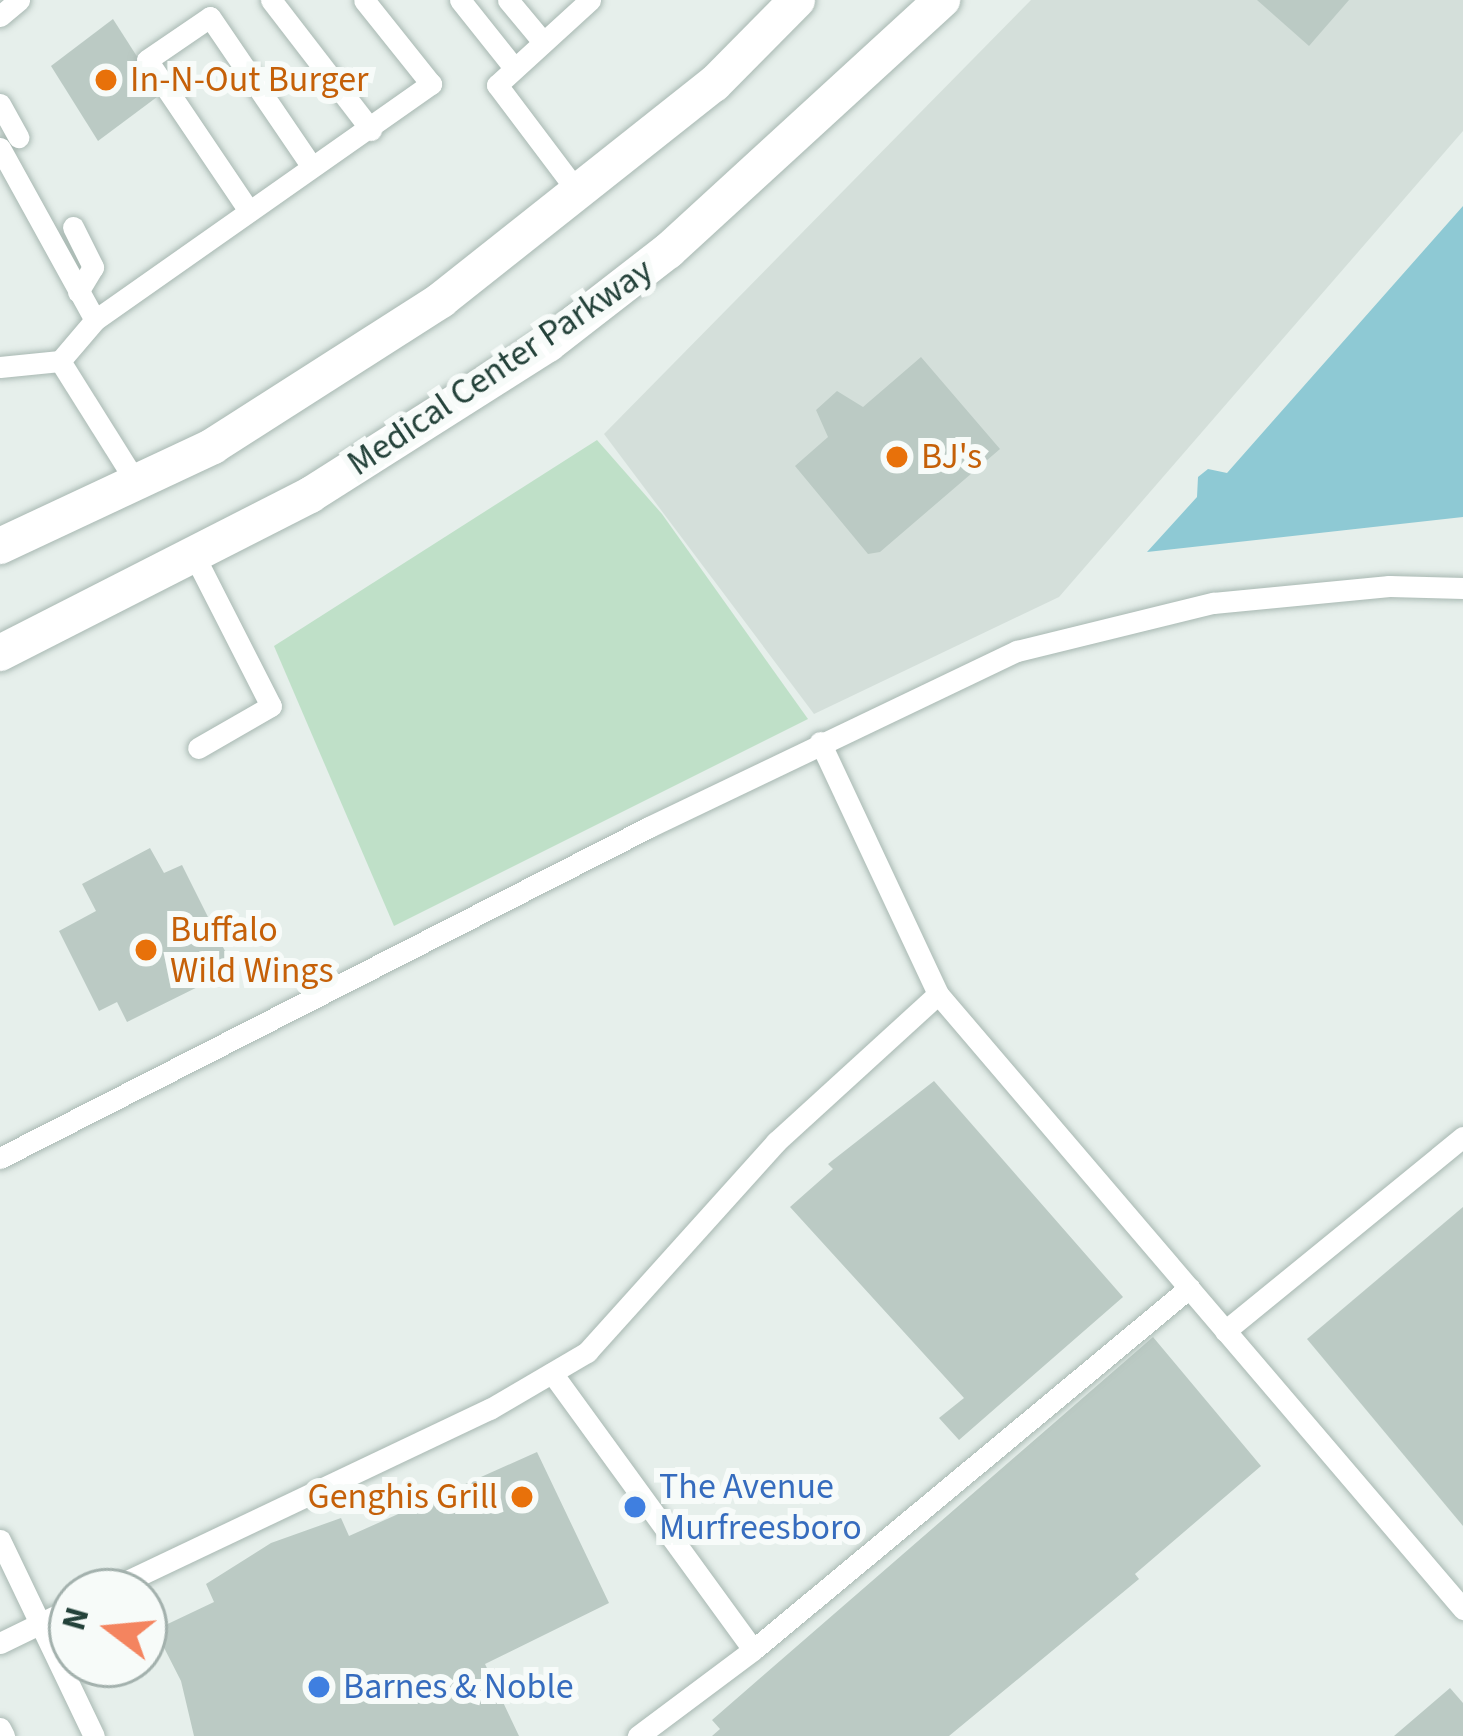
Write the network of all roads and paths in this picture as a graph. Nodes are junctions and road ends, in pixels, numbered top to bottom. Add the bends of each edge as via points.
1 (19, 0) edge
2 (272, 0) edge
3 (364, 0) edge
4 (460, 0) edge
5 (508, 0) edge
6 (590, 0) edge
7 (797, 0) edge
8 (942, 0) edge
9 (0, 16) edge
10 (543, 42) junction
11 (514, 68) junction
12 (0, 104) edge
13 (370, 130) junction
14 (9, 142) edge
15 (312, 167) junction
16 (578, 191) junction
17 (249, 211) junction
18 (73, 227) dead end
19 (77, 292) junction
20 (95, 320) junction
21 (60, 361) junction
22 (0, 367) edge
23 (136, 482) junction
24 (0, 546) edge
25 (195, 557) junction
26 (1463, 587) edge
27 (0, 653) edge
28 (820, 742) junction
29 (198, 748) dead end
30 (938, 994) junction
31 (1463, 1137) edge
32 (0, 1158) edge
33 (1189, 1288) junction
34 (1225, 1330) junction
35 (552, 1373) junction
36 (0, 1540) edge
37 (153, 1568) edge
38 (1463, 1609) edge
39 (48, 1620) edge
40 (39, 1624) junction
41 (0, 1643) edge
42 (753, 1650) junction
43 (94, 1736) edge
44 (638, 1736) edge

1 - 9 lane
2 - 13 lane
3 - 13 lane via 431,84
4 - 11 lane
5 - 10 lane
6 - 10 lane
7 - 16 main road via 714,84
8 - 25 main road, Medical Center Parkway via 668,251 548,344 310,496
10 - 11 lane
11 - 16 lane via 497,85
12 - 14 lane
13 - 15 lane
14 - 19 lane
15 - 17 lane
15 - 17 lane via 210,17 147,60
16 - 23 main road via 441,300 213,446
17 - 20 lane
18 - 19 lane via 94,267
19 - 20 lane
20 - 21 lane
21 - 22 lane
21 - 23 lane
23 - 24 main road
25 - 27 main road, Medical Center Parkway
25 - 29 lane via 271,706
26 - 28 lane via 1213,603 1017,651
28 - 30 lane
28 - 32 lane
30 - 33 lane
30 - 35 lane via 776,1142 587,1352
31 - 34 lane
33 - 34 lane
33 - 42 lane
34 - 38 lane
35 - 37 lane
35 - 42 lane
36 - 40 lane
39 - 40 lane
40 - 41 lane
40 - 43 lane
42 - 44 lane

